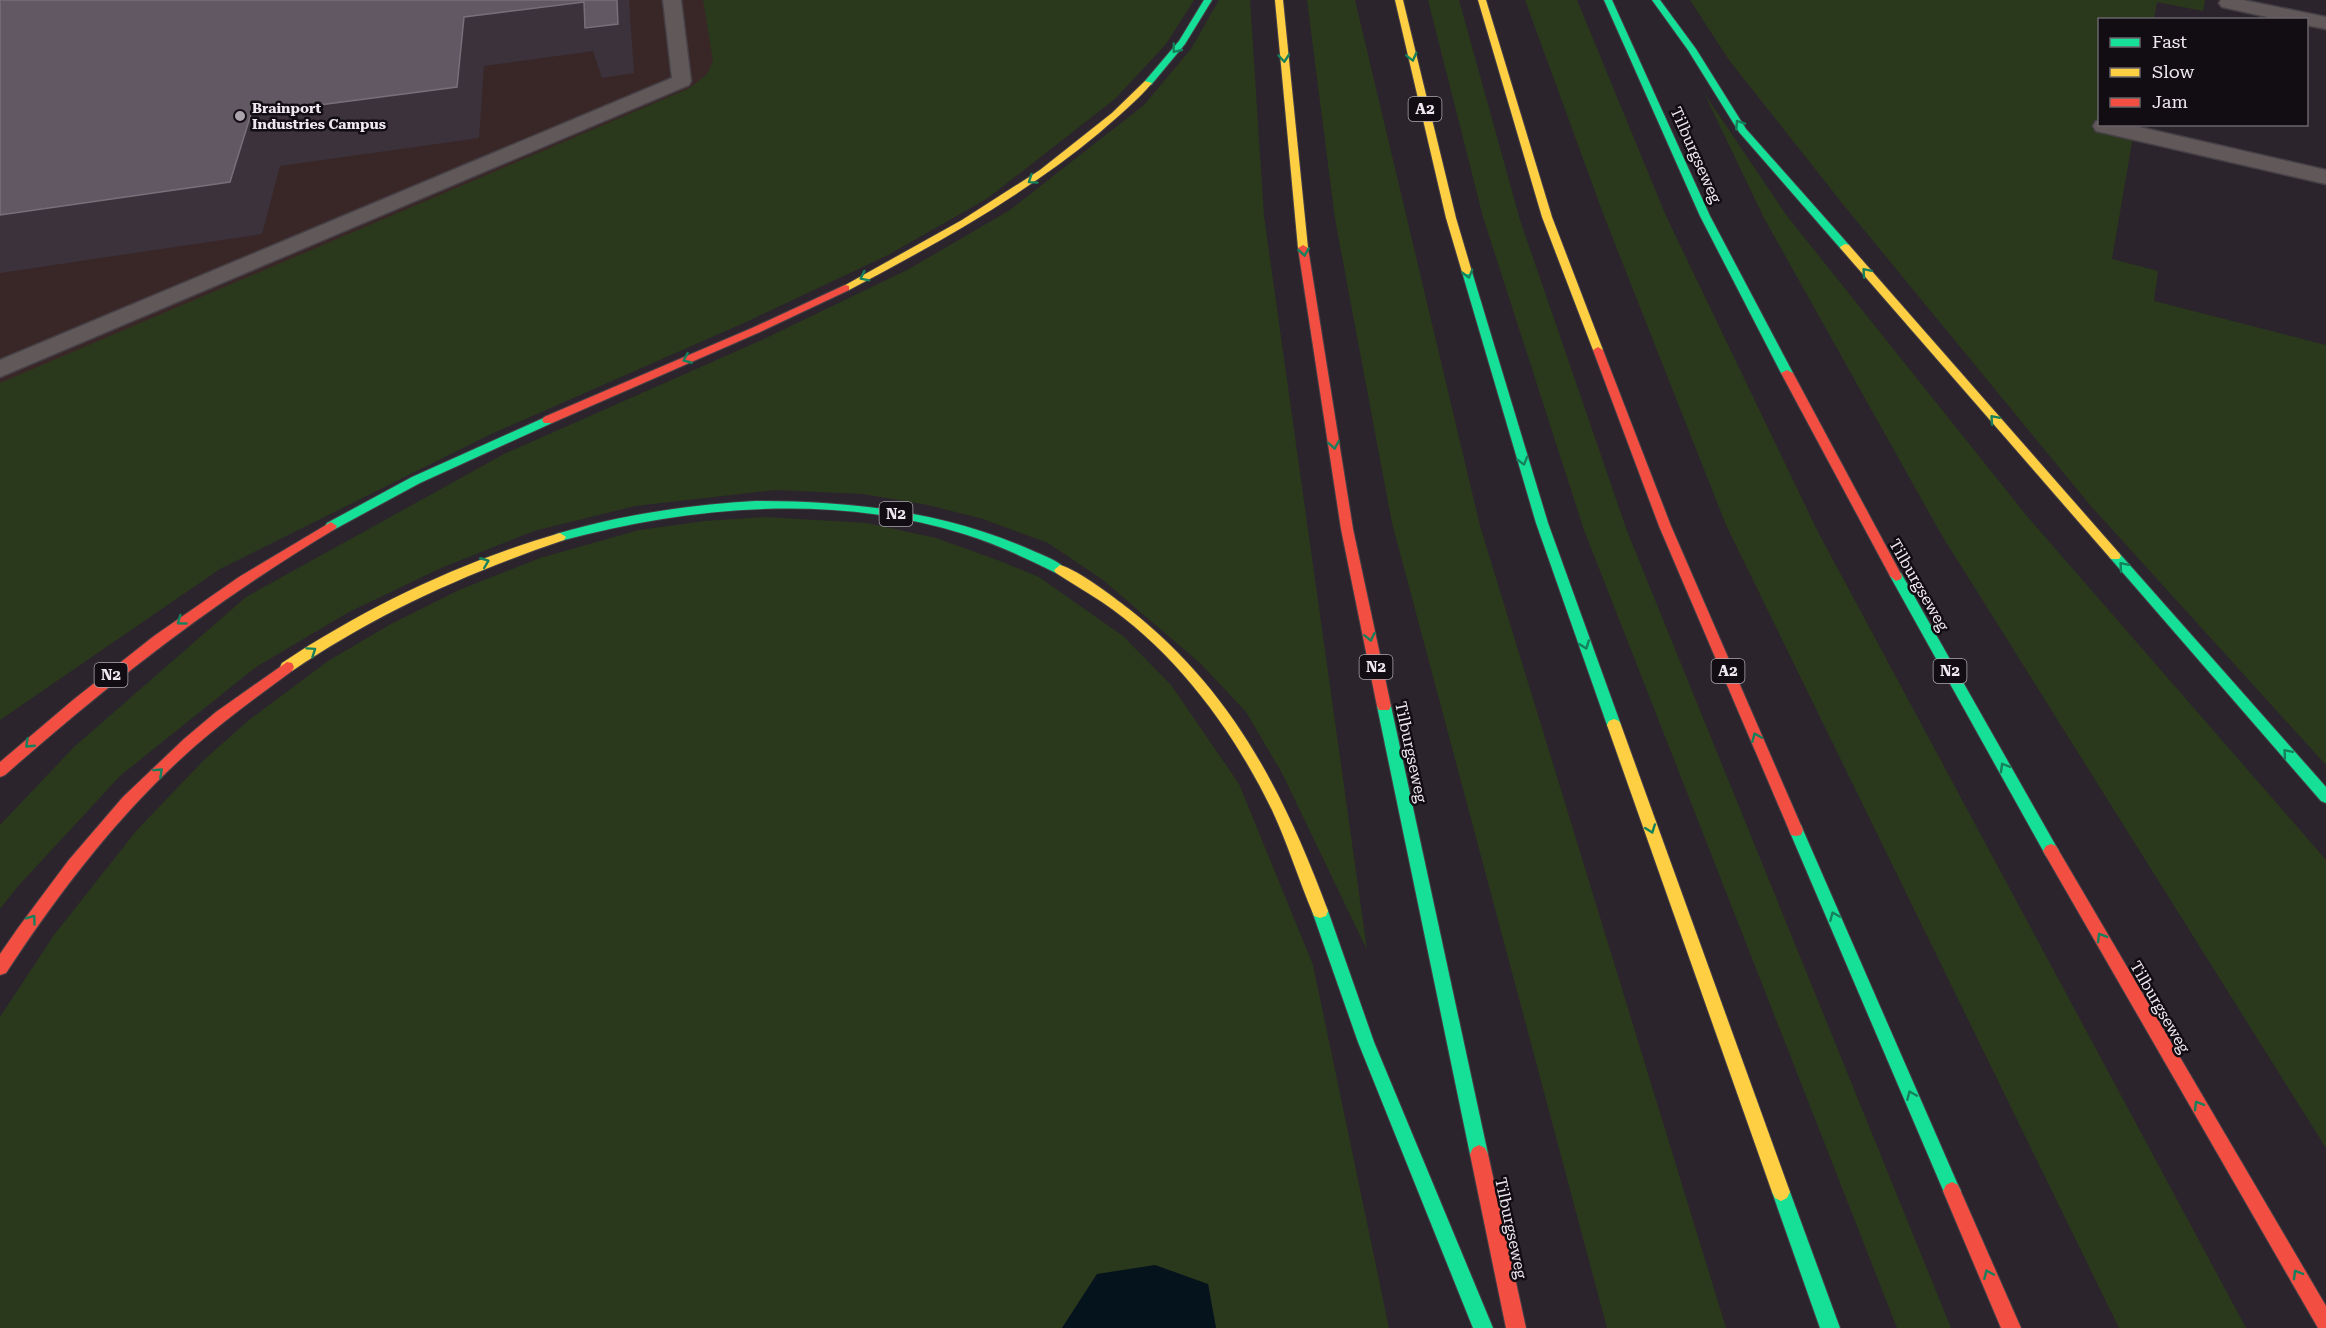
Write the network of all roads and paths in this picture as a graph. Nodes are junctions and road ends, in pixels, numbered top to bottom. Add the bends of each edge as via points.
1 (672, 0) edge
2 (1208, 0) edge
3 (1279, 0) edge
4 (1399, 0) edge
5 (1482, 0) edge
6 (1608, 0) edge
7 (1656, 0) edge
8 (2229, 3) dead end
9 (2302, 18) edge
10 (2308, 19) edge
11 (2326, 23) edge
12 (2104, 126) edge
13 (2326, 177) edge
14 (0, 369) edge
15 (0, 771) edge
16 (2326, 797) edge
17 (0, 968) edge
18 (2326, 1324) edge
19 (1483, 1328) edge
20 (1516, 1328) edge
21 (1830, 1328) edge
22 (2011, 1328) edge

1 - 14 lane via 682,81
2 -> 15 highway, N2 via 1178,48 1129,102 1046,171 1002,201 821,298 495,442 341,519 228,587 132,657
3 -> 20 highway, Tilburgseweg / N2 via 1299,219 1347,529
4 -> 21 highway, A2 via 1451,218 1542,523
22 -> 5 highway, A2 via 1665,526 1547,217
18 -> 6 highway, Tilburgseweg / N2 via 1870,531 1705,216
16 -> 7 highway via 1742,130
8 - 9 street
10 - 11 street
12 - 13 street
17 -> 19 highway, N2 via 65,875 140,790 185,748 316,648 439,581 582,530 686,509 773,503 932,519 1029,554 1080,581 1161,641 1192,674 1232,728 1264,776 1291,831 1350,1001

